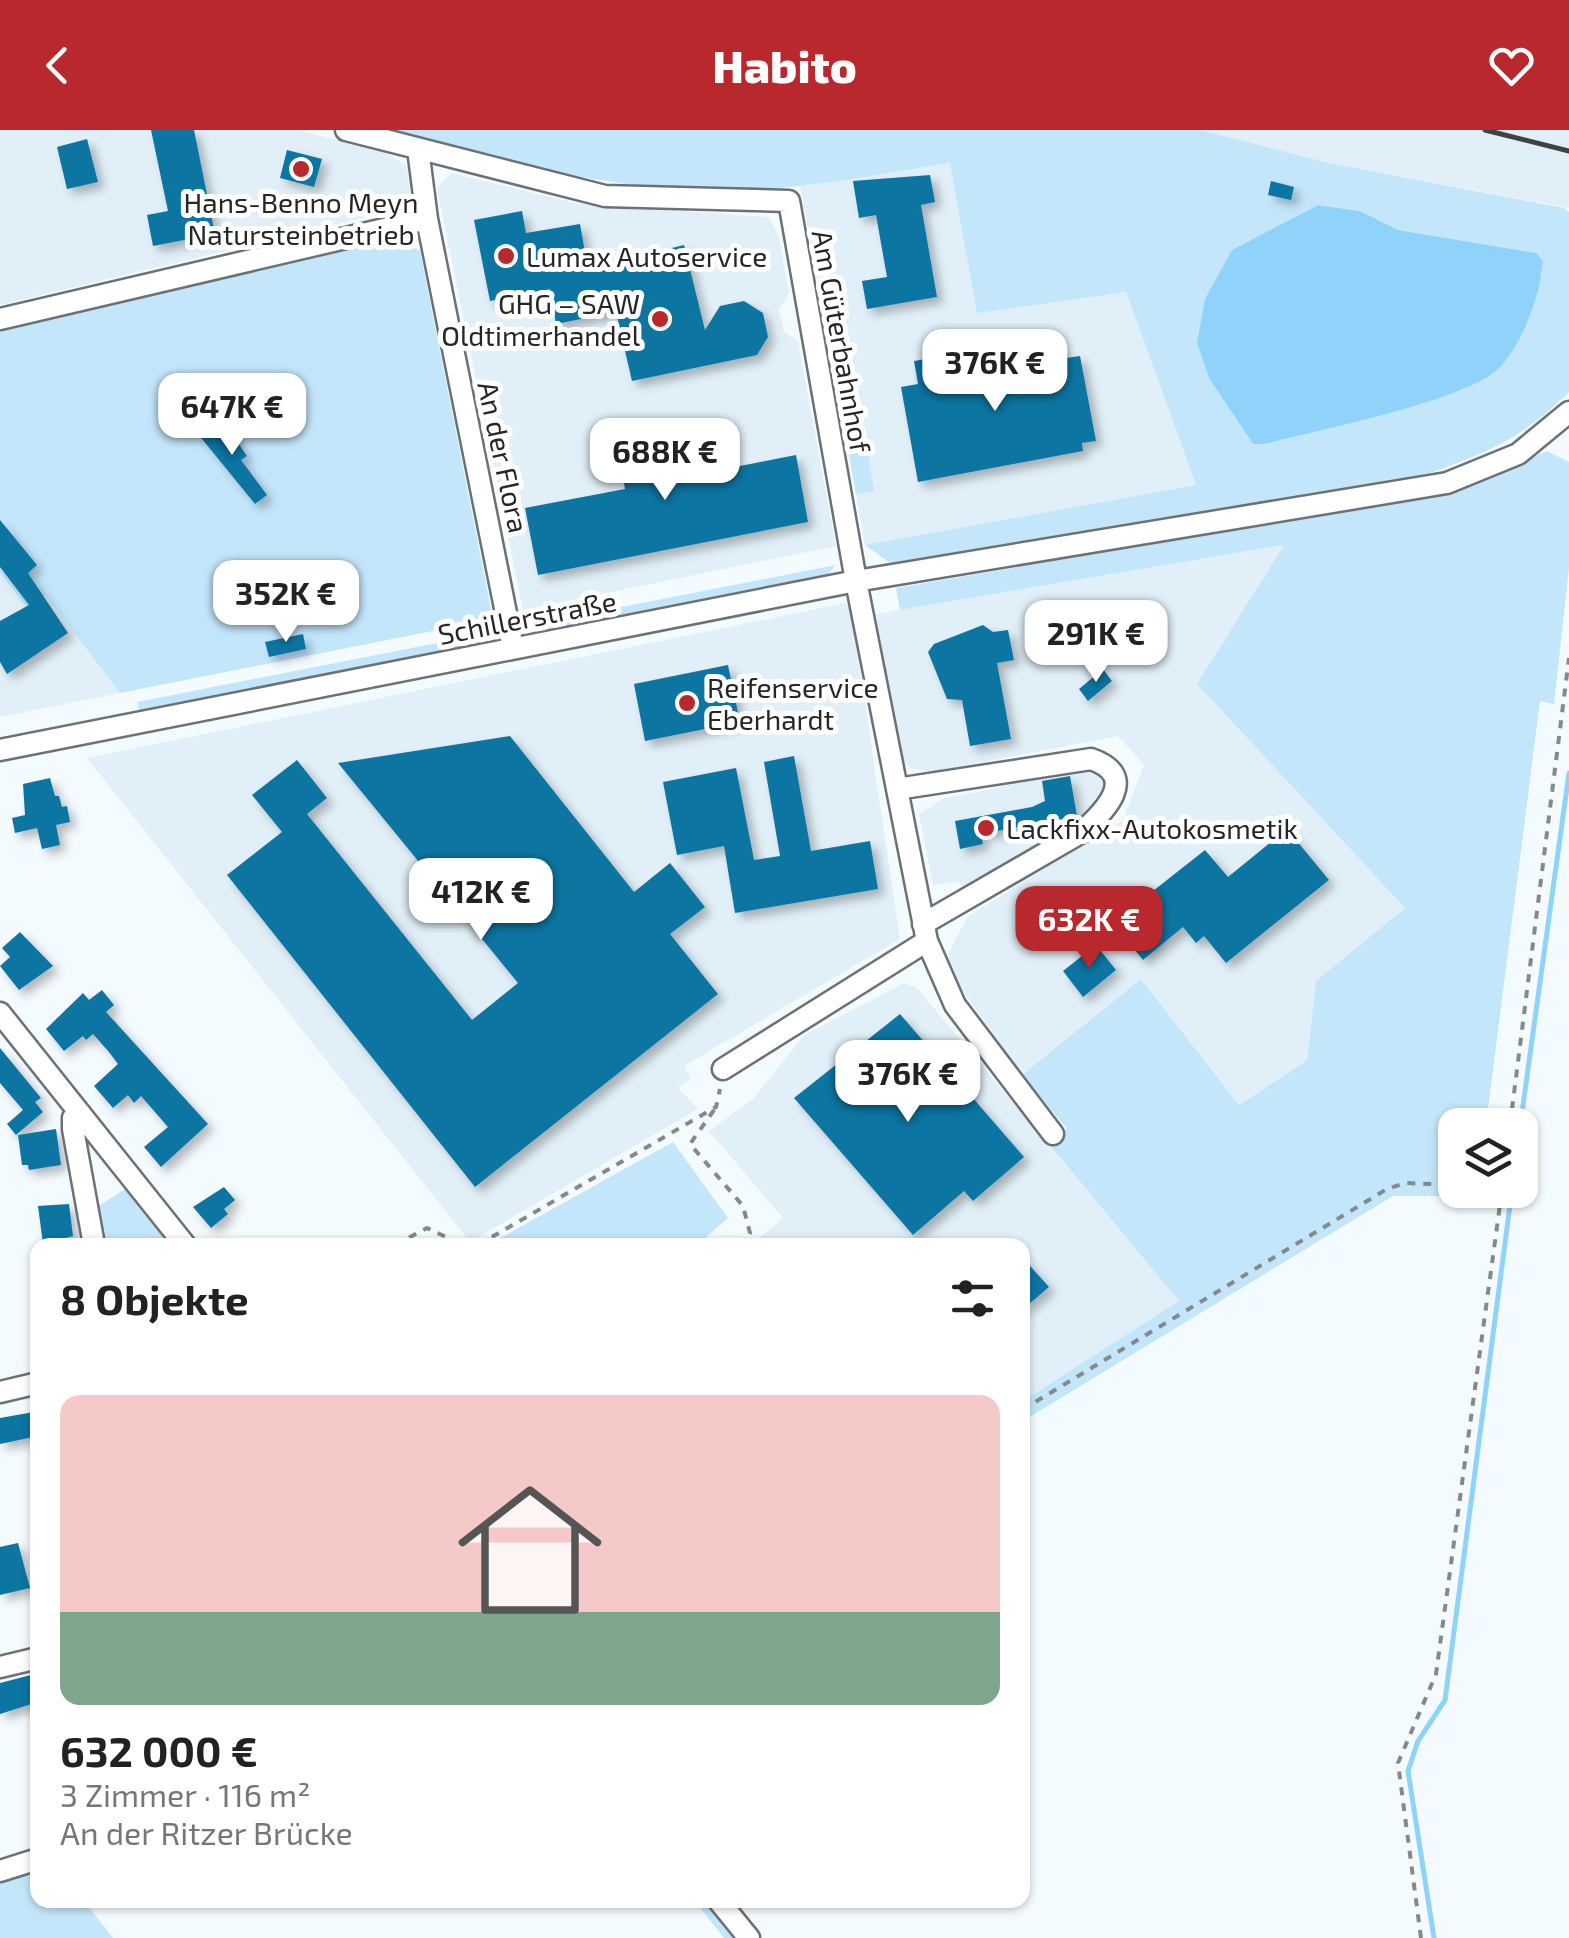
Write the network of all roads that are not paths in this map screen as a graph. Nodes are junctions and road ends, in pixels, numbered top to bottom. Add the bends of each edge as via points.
1 (346, 130) edge
2 (418, 149) junction
3 (427, 219) junction
4 (0, 319) edge
5 (1569, 412) edge
6 (856, 581) junction
7 (512, 648) junction
8 (0, 750) edge
9 (898, 790) junction
10 (925, 932) junction
11 (0, 1013) edge
12 (723, 1069) road end
13 (80, 1113) junction
14 (1053, 1134) dead end
15 (93, 1238) edge
16 (180, 1238) edge
17 (30, 1385) edge
18 (0, 1392) edge
19 (30, 1660) edge
20 (0, 1667) edge
21 (30, 1862) edge
22 (0, 1871) edge
23 (725, 1908) edge
24 (749, 1938) edge

1 - 2 street, Am Güterbahnhof
2 - 3 street, An der Flora
2 - 6 street, Am Güterbahnhof via 605,196 789,201
3 - 4 street
3 - 7 street, An der Flora
5 - 6 street, Schillerstraße via 1518,454 1447,483
6 - 7 street, Schillerstraße
6 - 9 street
7 - 8 street, Schillerstraße
9 - 10 street
9 - 10 street via 1091,759 1111,770 1116,782 1104,812 1082,832
10 - 12 street
10 - 14 street via 955,1005
11 - 13 street
13 - 15 street via 72,1129
13 - 16 street
17 - 18 street
19 - 20 street
21 - 22 street
23 - 24 street

